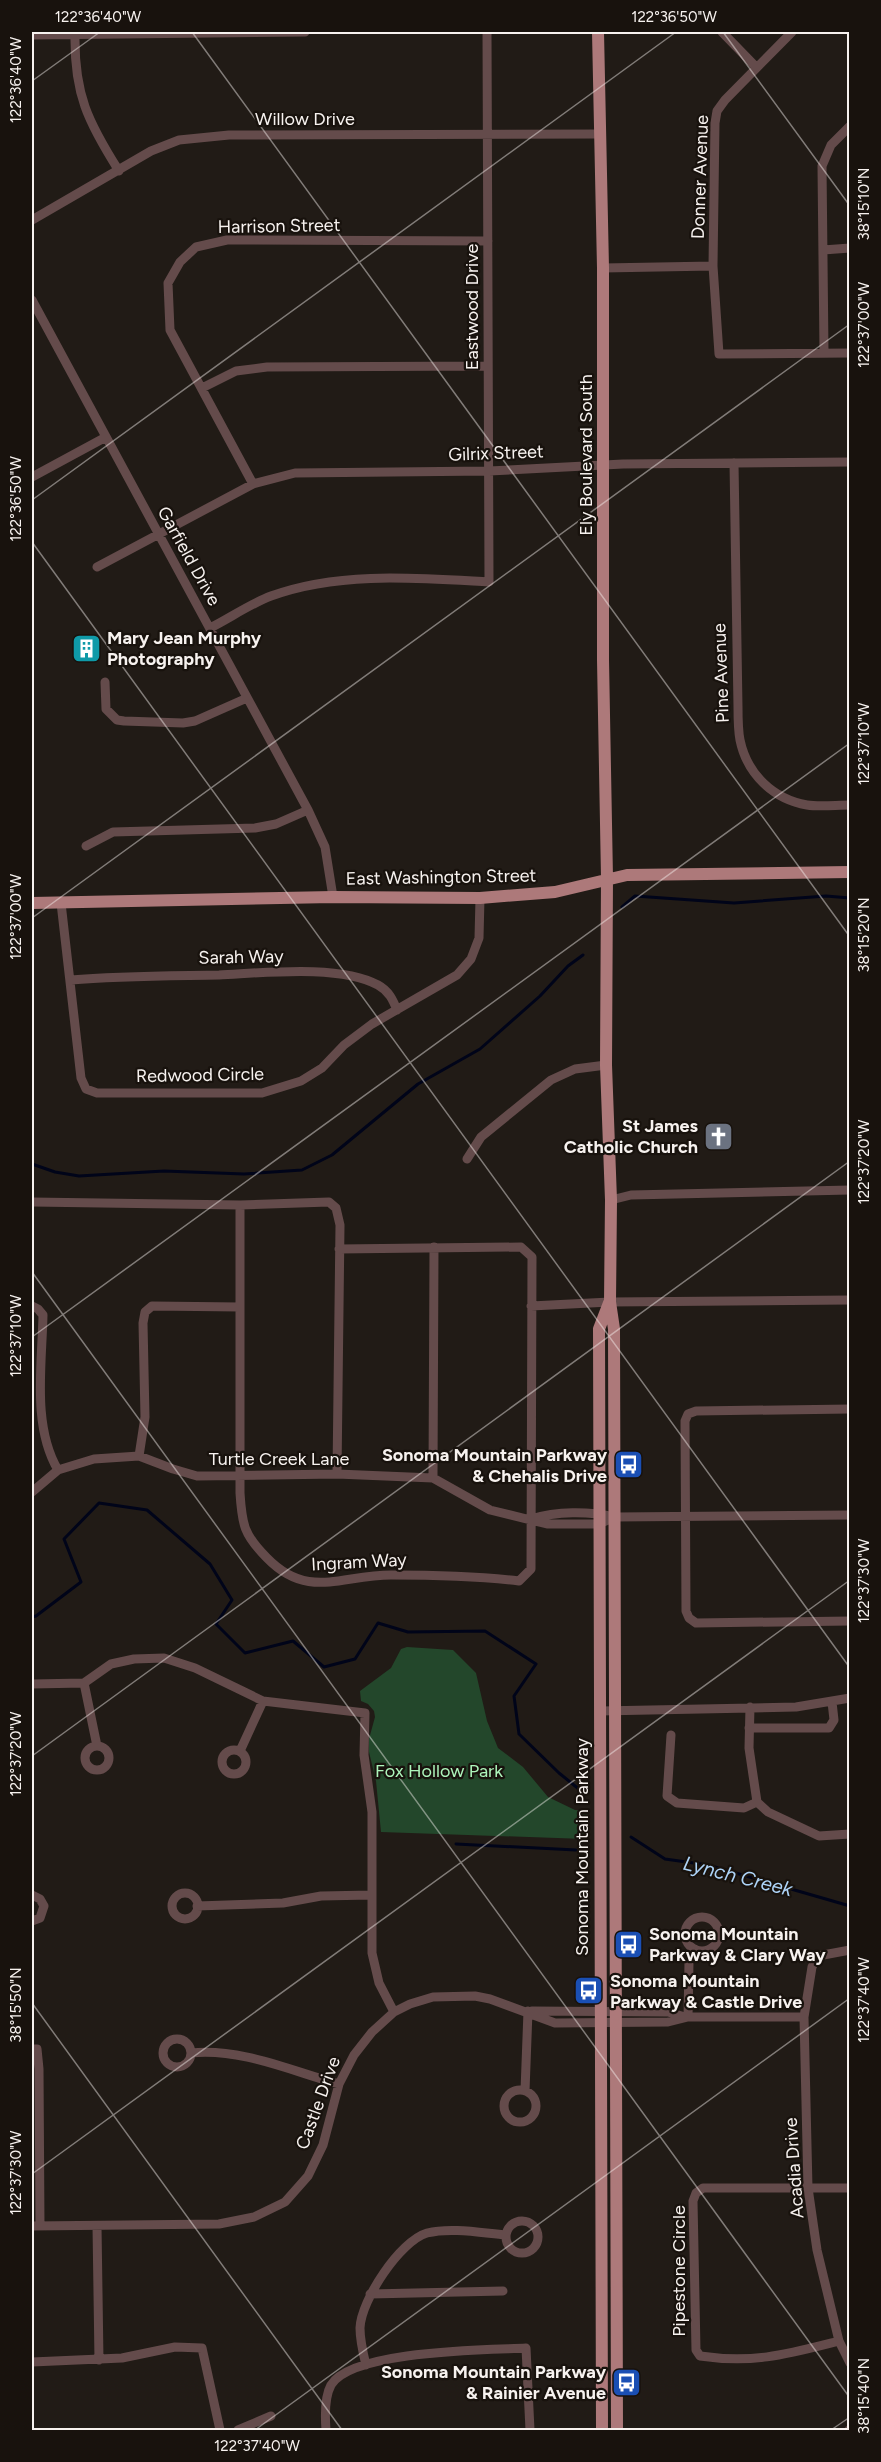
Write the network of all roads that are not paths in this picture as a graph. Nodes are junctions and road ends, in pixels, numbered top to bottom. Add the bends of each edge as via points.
1 (304, 32) edge
2 (487, 32) edge
3 (598, 32) edge
4 (722, 32) edge
5 (792, 32) edge
6 (75, 34) junction
7 (32, 35) edge
8 (756, 67) junction
9 (849, 126) edge
10 (487, 135) junction
11 (599, 135) junction
12 (119, 171) junction
13 (32, 220) edge
14 (488, 241) junction
15 (849, 248) edge
16 (823, 250) junction
17 (713, 266) junction
18 (603, 268) junction
19 (32, 300) edge
20 (824, 352) junction
21 (849, 352) edge
22 (488, 366) junction
23 (202, 388) junction
24 (106, 437) junction
25 (849, 462) edge
26 (734, 463) junction
27 (604, 465) junction
28 (489, 471) junction
29 (32, 477) edge
30 (253, 484) junction
31 (158, 534) junction
32 (97, 567) dead end
33 (210, 628) junction
34 (105, 682) dead end
35 (248, 698) junction
36 (849, 805) edge
37 (308, 810) junction
38 (86, 846) dead end
39 (849, 872) edge
40 (608, 878) junction
41 (333, 897) junction
42 (480, 898) junction
43 (32, 903) edge
44 (61, 903) junction
45 (71, 980) junction
46 (397, 1010) junction
47 (606, 1065) junction
48 (467, 1159) dead end
49 (849, 1190) edge
50 (611, 1200) junction
51 (32, 1202) edge
52 (240, 1205) junction
53 (434, 1247) junction
54 (339, 1249) junction
55 (849, 1300) edge
56 (610, 1302) junction
57 (32, 1306) edge
58 (531, 1306) junction
59 (240, 1307) junction
60 (849, 1409) edge
61 (139, 1456) junction
62 (58, 1470) junction
63 (338, 1474) junction
64 (240, 1476) junction
65 (433, 1478) junction
66 (32, 1492) edge
67 (849, 1515) edge
68 (686, 1516) junction
69 (615, 1517) junction
70 (531, 1519) junction
71 (599, 1519) junction
72 (849, 1622) edge
73 (84, 1683) junction
74 (32, 1684) edge
75 (849, 1698) edge
76 (263, 1701) junction
77 (832, 1702) junction
78 (750, 1707) junction
79 (616, 1710) junction
80 (600, 1711) junction
81 (749, 1728) junction
82 (671, 1735) dead end
83 (97, 1746) dead end
84 (240, 1751) dead end
85 (757, 1802) junction
86 (849, 1834) edge
87 (32, 1895) edge
88 (371, 1895) junction
89 (197, 1906) dead end
90 (32, 1921) edge
91 (695, 1949) dead end
92 (849, 1950) edge
93 (528, 2011) junction
94 (394, 2012) junction
95 (601, 2017) junction
96 (616, 2017) junction
97 (804, 2017) junction
98 (688, 2018) junction
99 (32, 2049) edge
100 (191, 2053) dead end
101 (339, 2084) junction
102 (525, 2091) dead end
103 (808, 2188) junction
104 (849, 2188) edge
105 (36, 2226) edge
106 (97, 2226) junction
107 (506, 2235) dead end
108 (503, 2291) dead end
109 (370, 2294) junction
110 (839, 2341) junction
111 (99, 2360) junction
112 (32, 2362) edge
113 (849, 2363) edge
114 (366, 2365) junction
115 (271, 2416) dead end
116 (220, 2430) edge
117 (238, 2430) edge
118 (326, 2430) edge
119 (530, 2430) edge
120 (602, 2430) edge
121 (617, 2430) edge

1 - 6 street
2 - 10 street, Eastwood Drive
3 - 11 main road, Ely Boulevard South
4 - 8 street
5 - 8 street, Donner Avenue
6 - 7 street
6 - 12 street via 76,73 84,108
8 - 17 street, Donner Avenue via 717,111
9 - 16 street via 831,145 822,166
10 - 11 street, Willow Drive
10 - 12 street, Willow Drive via 229,135 179,140 151,151
10 - 14 street, Eastwood Drive
11 - 18 main road, Ely Boulevard South
12 - 13 street, Willow Drive
14 - 22 street, Eastwood Drive
14 - 23 street, Harrison Street via 227,240 196,247 180,262 168,284 170,330
15 - 16 street
16 - 20 street
17 - 18 street
17 - 20 street, Donner Avenue via 718,354
18 - 27 main road, Ely Boulevard South
19 - 24 street, Garfield Drive
20 - 21 street
22 - 23 street via 267,367 236,370
22 - 28 street, Eastwood Drive
23 - 30 street, Harrison Street
24 - 29 street
24 - 31 street, Garfield Drive
25 - 26 street, Gilrix Street
26 - 27 street, Gilrix Street
26 - 36 street, Pine Avenue via 738,707 745,755 761,782 775,794 808,805
27 - 28 street, Gilrix Street
27 - 40 main road, Ely Boulevard South
28 - 30 street, Gilrix Street via 296,473
28 - 33 street, Eastwood Drive via 489,582 357,579 305,586 270,596
30 - 31 street, Gilrix Street
31 - 32 street, Gilrix Street
31 - 33 street, Garfield Drive
33 - 35 street, Garfield Drive
34 - 35 street via 106,709 117,720 124,721 189,722
35 - 37 street, Garfield Drive
37 - 38 street via 255,828 113,832
37 - 41 street, Garfield Drive via 325,847
39 - 40 main road, East Washington Street
40 - 42 main road, East Washington Street via 555,892
40 - 47 main road, Sonoma Mountain Parkway
41 - 42 main road, East Washington Street
41 - 44 main road, East Washington Street
42 - 46 street, Redwood Circle via 479,938 471,959 457,975
43 - 44 main road, East Washington Street
44 - 45 street, Redwood Circle
45 - 46 street, Sarah Way via 329,973 380,986 392,997
45 - 46 street, Redwood Circle via 81,1078 86,1089 97,1093 262,1093 281,1088 322,1068 344,1045
47 - 48 street via 575,1069 551,1080 481,1137
47 - 50 main road, Sonoma Mountain Parkway
49 - 50 street via 631,1195
50 - 56 main road, Sonoma Mountain Parkway
51 - 52 street
52 - 54 street via 329,1202 336,1208 340,1225
52 - 59 street, Ingram Way
53 - 54 street, Ingram Way
53 - 58 street, Ingram Way via 521,1247 532,1257
53 - 65 street
54 - 63 street
55 - 56 street
56 - 58 street
56 - 69 main road, Sonoma Mountain Parkway via 614,1329
56 - 71 main road, Sonoma Mountain Parkway via 599,1329
57 - 62 street via 43,1315 44,1437
58 - 70 street, Ingram Way
59 - 61 street via 152,1306 145,1312 145,1417
59 - 64 street, Ingram Way
60 - 68 street via 688,1414
61 - 62 street, Turtle Creek Lane via 94,1459
61 - 64 street, Turtle Creek Lane via 197,1476
62 - 66 street, Turtle Creek Lane
63 - 64 street, Turtle Creek Lane
63 - 65 street, Turtle Creek Lane
64 - 70 street, Ingram Way via 242,1518 250,1540 280,1571 300,1581 318,1583 389,1575 519,1581 531,1569
65 - 70 street, Turtle Creek Lane via 490,1510
67 - 68 street, Turtle Creek Lane
68 - 69 street, Turtle Creek Lane
68 - 72 street via 686,1611 696,1623
69 - 71 street, Turtle Creek Lane
69 - 79 main road, Sonoma Mountain Parkway
70 - 71 street, Turtle Creek Lane via 547,1514
71 - 80 main road, Sonoma Mountain Parkway
73 - 74 street
73 - 76 street via 111,1664 164,1658 195,1668
73 - 83 street
75 - 77 street
76 - 84 street
76 - 88 street via 365,1713 364,1755 372,1812
77 - 78 street
77 - 81 street via 834,1720 829,1728
78 - 79 street
78 - 81 street
79 - 80 street
79 - 96 main road, Sonoma Mountain Parkway
80 - 95 main road, Sonoma Mountain Parkway
81 - 85 street
82 - 85 street via 667,1796 671,1801 744,1808
85 - 86 street via 768,1812 819,1836
87 - 90 street via 44,1906 40,1918
88 - 89 street
88 - 94 street via 372,1953 379,1983
91 - 98 street via 689,1962
92 - 97 street, Acadia Drive via 818,1956 812,1967
93 - 94 street, Castle Drive via 476,1996 433,1997
93 - 95 street, Castle Drive
93 - 102 street
94 - 101 street, Castle Drive via 354,2055
95 - 96 street, Castle Drive
95 - 120 main road, Sonoma Mountain Parkway
96 - 98 street, Castle Drive via 668,2022
96 - 121 main road, Sonoma Mountain Parkway
97 - 98 street, Castle Drive
97 - 103 street, Acadia Drive
99 - 105 street via 37,2049 39,2069
100 - 101 street via 234,2054
101 - 106 street, Castle Drive via 323,2145 308,2176 285,2202 254,2217 219,2224
103 - 104 street
103 - 110 street, Acadia Drive via 817,2250
103 - 110 street, Pipestone Circle via 703,2188 696,2193 696,2350 700,2356 748,2359 778,2357
105 - 106 street, Castle Drive
106 - 111 street
107 - 109 street via 428,2233 412,2240
108 - 109 street
109 - 114 street via 360,2328
110 - 113 street, Acadia Drive
111 - 112 street
111 - 116 street via 176,2348 202,2348
114 - 118 street via 347,2371 331,2385 325,2409
114 - 119 street via 415,2354 526,2348
115 - 117 street

